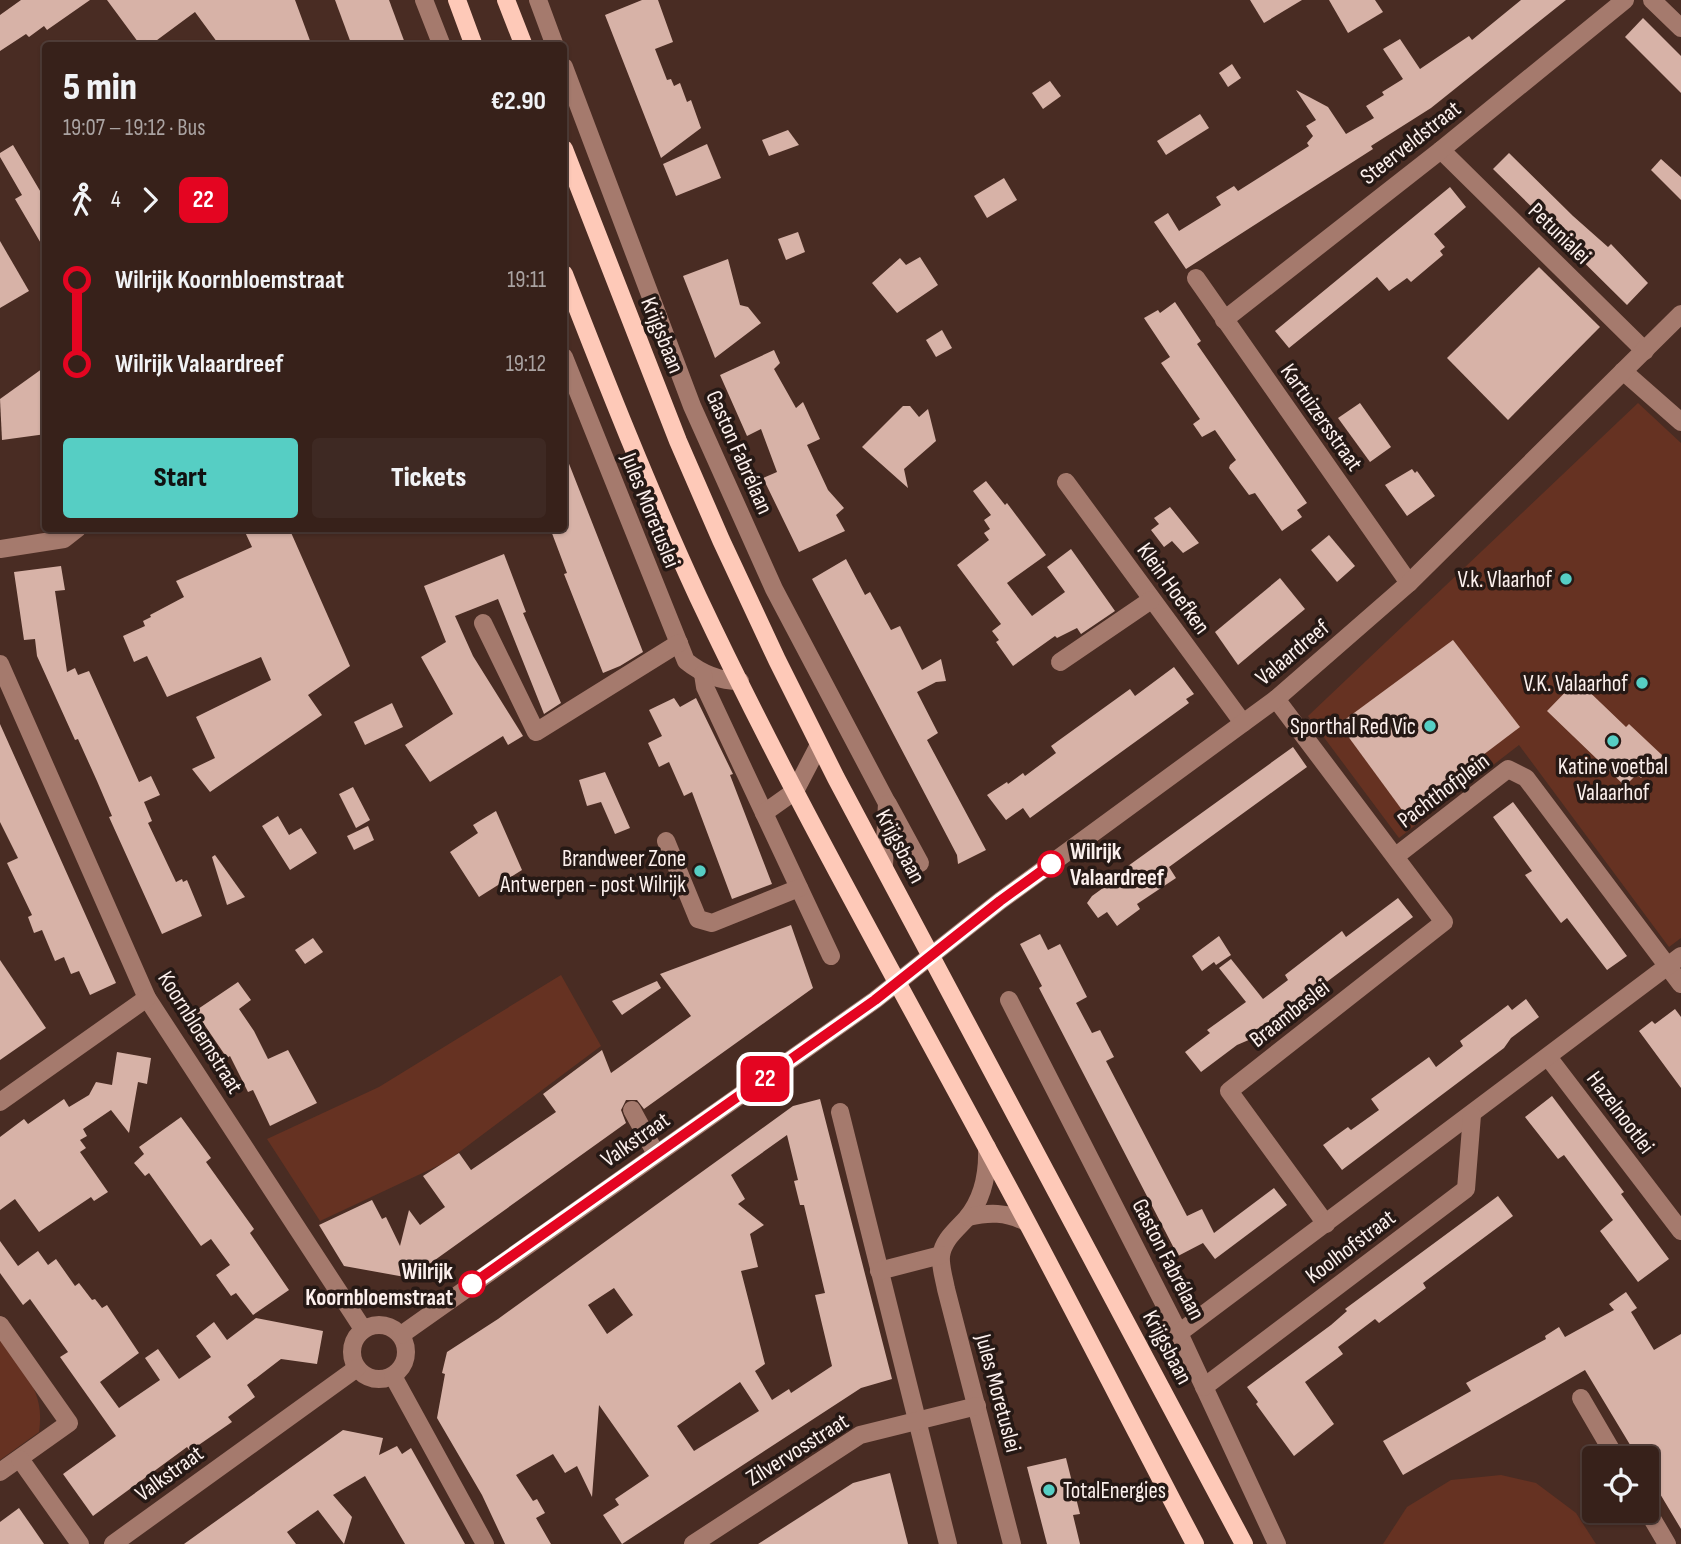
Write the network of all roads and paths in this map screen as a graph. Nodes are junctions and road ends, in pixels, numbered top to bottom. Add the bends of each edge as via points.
1 (424, 0) edge
2 (457, 0) edge
3 (506, 0) edge
4 (538, 0) edge
5 (1625, 0) edge
6 (1652, 0) edge
7 (1681, 28) edge
8 (440, 42) edge
9 (473, 42) edge
10 (522, 42) edge
11 (554, 42) edge
12 (567, 75) edge
13 (1441, 150) junction
14 (567, 157) edge
15 (1196, 278) dead end
16 (567, 282) edge
17 (1681, 314) edge
18 (1224, 320) junction
19 (1645, 351) junction
20 (567, 365) edge
21 (1623, 371) junction
22 (1681, 422) edge
23 (1066, 482) dead end
24 (73, 532) edge
25 (0, 549) edge
26 (1409, 583) junction
27 (1151, 600) junction
28 (484, 623) dead end
29 (678, 643) junction
30 (1060, 662) dead end
31 (0, 664) edge
32 (703, 674) junction
33 (740, 681) junction
34 (1276, 699) junction
35 (1243, 723) junction
36 (819, 745) junction
37 (795, 791) junction
38 (887, 803) junction
39 (764, 813) junction
40 (666, 841) dead end
41 (1396, 856) junction
42 (920, 863) dead end
43 (884, 865) junction
44 (799, 888) junction
45 (931, 955) junction
46 (831, 956) dead end
47 (1674, 961) edge
48 (896, 983) junction
49 (1681, 984) edge
50 (148, 998) junction
51 (1009, 1000) dead end
52 (1548, 1057) junction
53 (0, 1102) edge
54 (632, 1110) dead end
55 (840, 1112) dead end
56 (1472, 1115) junction
57 (987, 1147) junction
58 (656, 1154) junction
59 (968, 1217) junction
60 (1026, 1222) junction
61 (1326, 1224) junction
62 (1681, 1231) edge
63 (941, 1255) junction
64 (879, 1271) junction
65 (0, 1325) edge
66 (363, 1329) junction
67 (1180, 1333) junction
68 (401, 1335) junction
69 (357, 1368) junction
70 (393, 1376) junction
71 (1204, 1387) junction
72 (1581, 1398) dead end
73 (977, 1406) junction
74 (917, 1421) junction
75 (1609, 1446) edge
76 (20, 1459) junction
77 (0, 1472) edge
78 (1655, 1523) edge
79 (80, 1544) edge
80 (113, 1544) edge
81 (485, 1544) edge
82 (693, 1544) edge
83 (948, 1544) edge
84 (1012, 1544) edge
85 (1195, 1544) edge
86 (1244, 1544) edge
87 (1277, 1544) edge
88 (1667, 1544) edge

1 - 8 street
2 - 9 main road
3 - 10 main road
4 - 11 street
5 - 13 street, Steerveldstraat
6 - 7 street
12 - 38 street, Gaston Fabrélaan via 692,406 774,589
13 - 18 street, Steerveldstraat
13 - 19 street, Petunialei
14 - 36 main road, Krijgsbaan via 683,454
15 - 18 street, Kartuizersstraat
16 - 33 main road via 652,494
17 - 19 street, Valaardreef
18 - 26 street, Kartuizersstraat
19 - 21 street, Valaardreef
20 - 29 street, Jules Moretuslei
21 - 22 street
21 - 26 street, Valaardreef
23 - 27 street, Klein Hoefken
24 - 25 street via 64,539
26 - 34 street, Valaardreef
27 - 30 street
27 - 35 street, Klein Hoefken
28 - 29 street via 536,732
29 - 32 street, Jules Moretuslei via 686,661
31 - 50 street, Koornbloemstraat
32 - 33 street
32 - 39 street, Jules Moretuslei
33 - 37 main road
34 - 35 street, Valaardreef
34 - 41 street, Pachthofplein
35 - 45 street, Valaardreef
36 - 37 street
36 - 43 main road, Krijgsbaan
37 - 39 street
37 - 48 main road
38 - 42 street, Gaston Fabrélaan
38 - 43 street
39 - 44 street, Jules Moretuslei
40 - 44 street via 698,919 712,923
41 - 47 street, Pachthofplein via 1508,769 1525,778
41 - 61 street, Braambeslei via 1444,922 1230,1091
43 - 45 main road, Krijgsbaan
44 - 46 street, Jules Moretuslei
45 - 48 street, Valaardreef
45 - 86 main road, Krijgsbaan
47 - 49 street
47 - 52 street, Koolhofstraat
48 - 57 main road
48 - 58 street, Valkstraat
50 - 53 street
50 - 66 street, Koornbloemstraat
51 - 67 street, Gaston Fabrélaan
52 - 56 street, Koolhofstraat
52 - 62 street, Hazelnootlei
54 - 58 street
55 - 64 street
56 - 61 street, Koolhofstraat
56 - 71 street, Koolhofstraat via 1466,1189
57 - 59 street via 984,1186
57 - 60 main road
58 - 68 street, Valkstraat
59 - 60 street via 997,1213
59 - 63 street via 949,1236
60 - 85 main road
61 - 67 street, Koolhofstraat
63 - 64 street
63 - 73 street, Jules Moretuslei
64 - 74 street
65 - 76 street via 69,1423
66 - 68 street via 377,1324
66 - 69 street via 354,1341 352,1355
67 - 71 street, Gaston Fabrélaan
68 - 70 street via 407,1350 404,1365
69 - 70 street via 380,1380
69 - 80 street, Valkstraat
70 - 81 street
71 - 87 street, Gaston Fabrélaan
72 - 75 street
73 - 74 street, Zilvervosstraat
73 - 84 street, Jules Moretuslei
74 - 82 street, Zilvervosstraat via 860,1435
74 - 83 street
76 - 77 street
76 - 79 street
78 - 88 street

